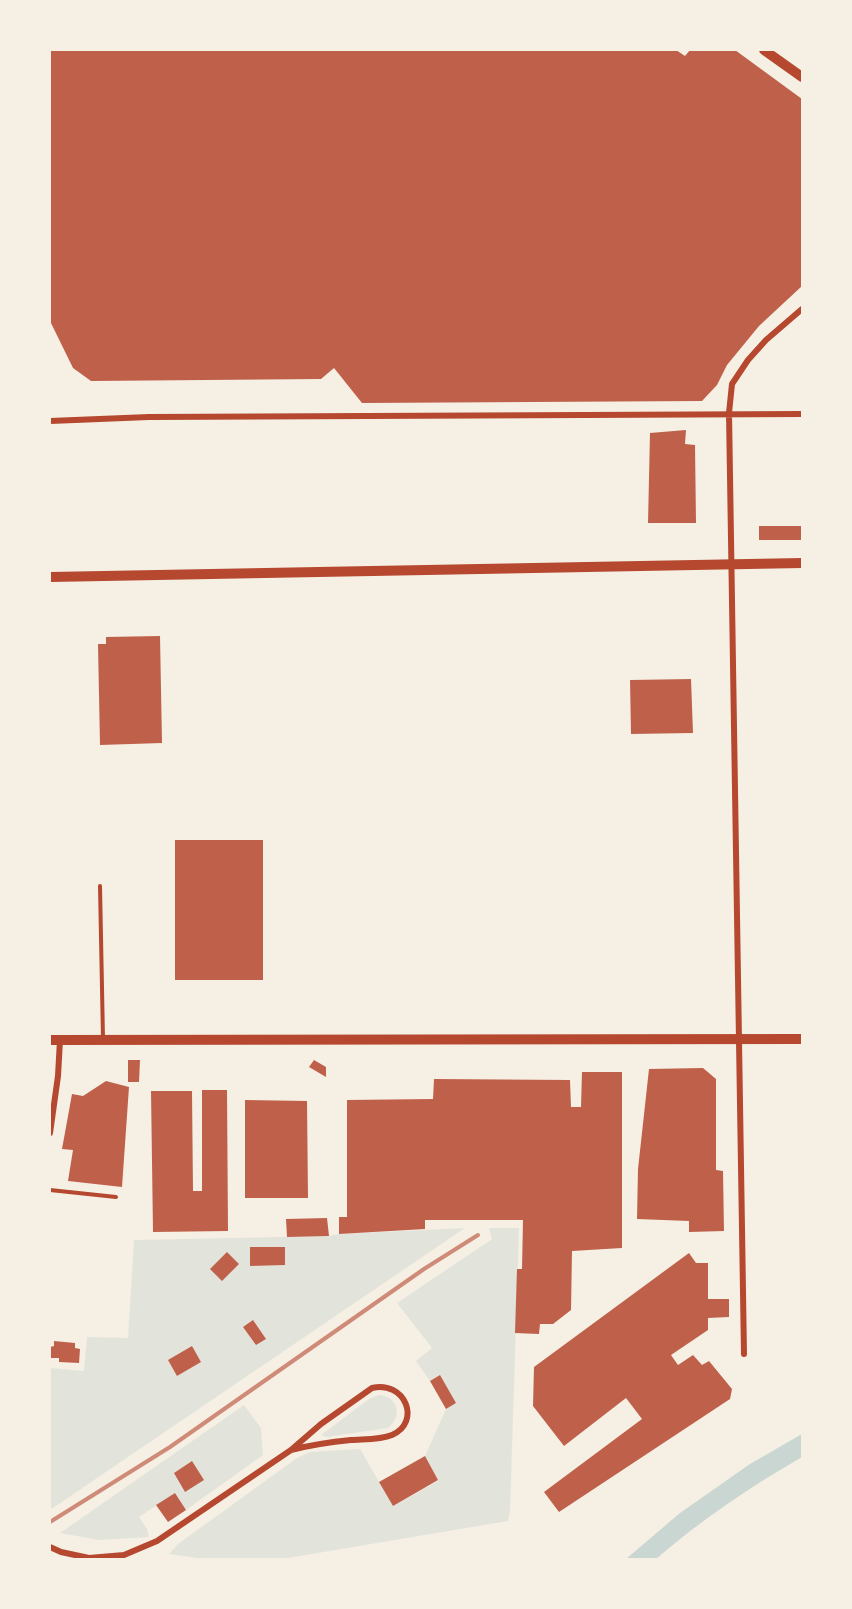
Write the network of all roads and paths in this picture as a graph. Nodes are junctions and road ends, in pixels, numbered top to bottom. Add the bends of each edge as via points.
1 (764, 50) edge
2 (802, 77) edge
3 (802, 309) edge
4 (729, 413) junction
5 (802, 414) edge
6 (50, 421) edge
7 (732, 563) junction
8 (802, 563) edge
9 (50, 577) edge
10 (100, 886) dead end
11 (802, 1039) edge
12 (55, 1040) edge
13 (103, 1040) junction
14 (738, 1040) junction
15 (50, 1133) edge
16 (50, 1190) edge
17 (116, 1197) dead end
18 (744, 1354) dead end
19 (291, 1450) junction
20 (50, 1547) edge

1 - 2 main road
3 - 4 street via 748,360 732,384
4 - 5 street
4 - 6 street
4 - 7 street
7 - 8 main road
7 - 9 main road
7 - 14 street
10 - 13 lane
11 - 14 main road
12 - 13 main road
12 - 15 street via 58,1076
13 - 14 main road
14 - 18 street
16 - 17 lane
19 - 19 street via 317,1443 390,1436 407,1418 405,1402 395,1390 372,1388
19 - 20 street via 157,1541 124,1555 89,1558

